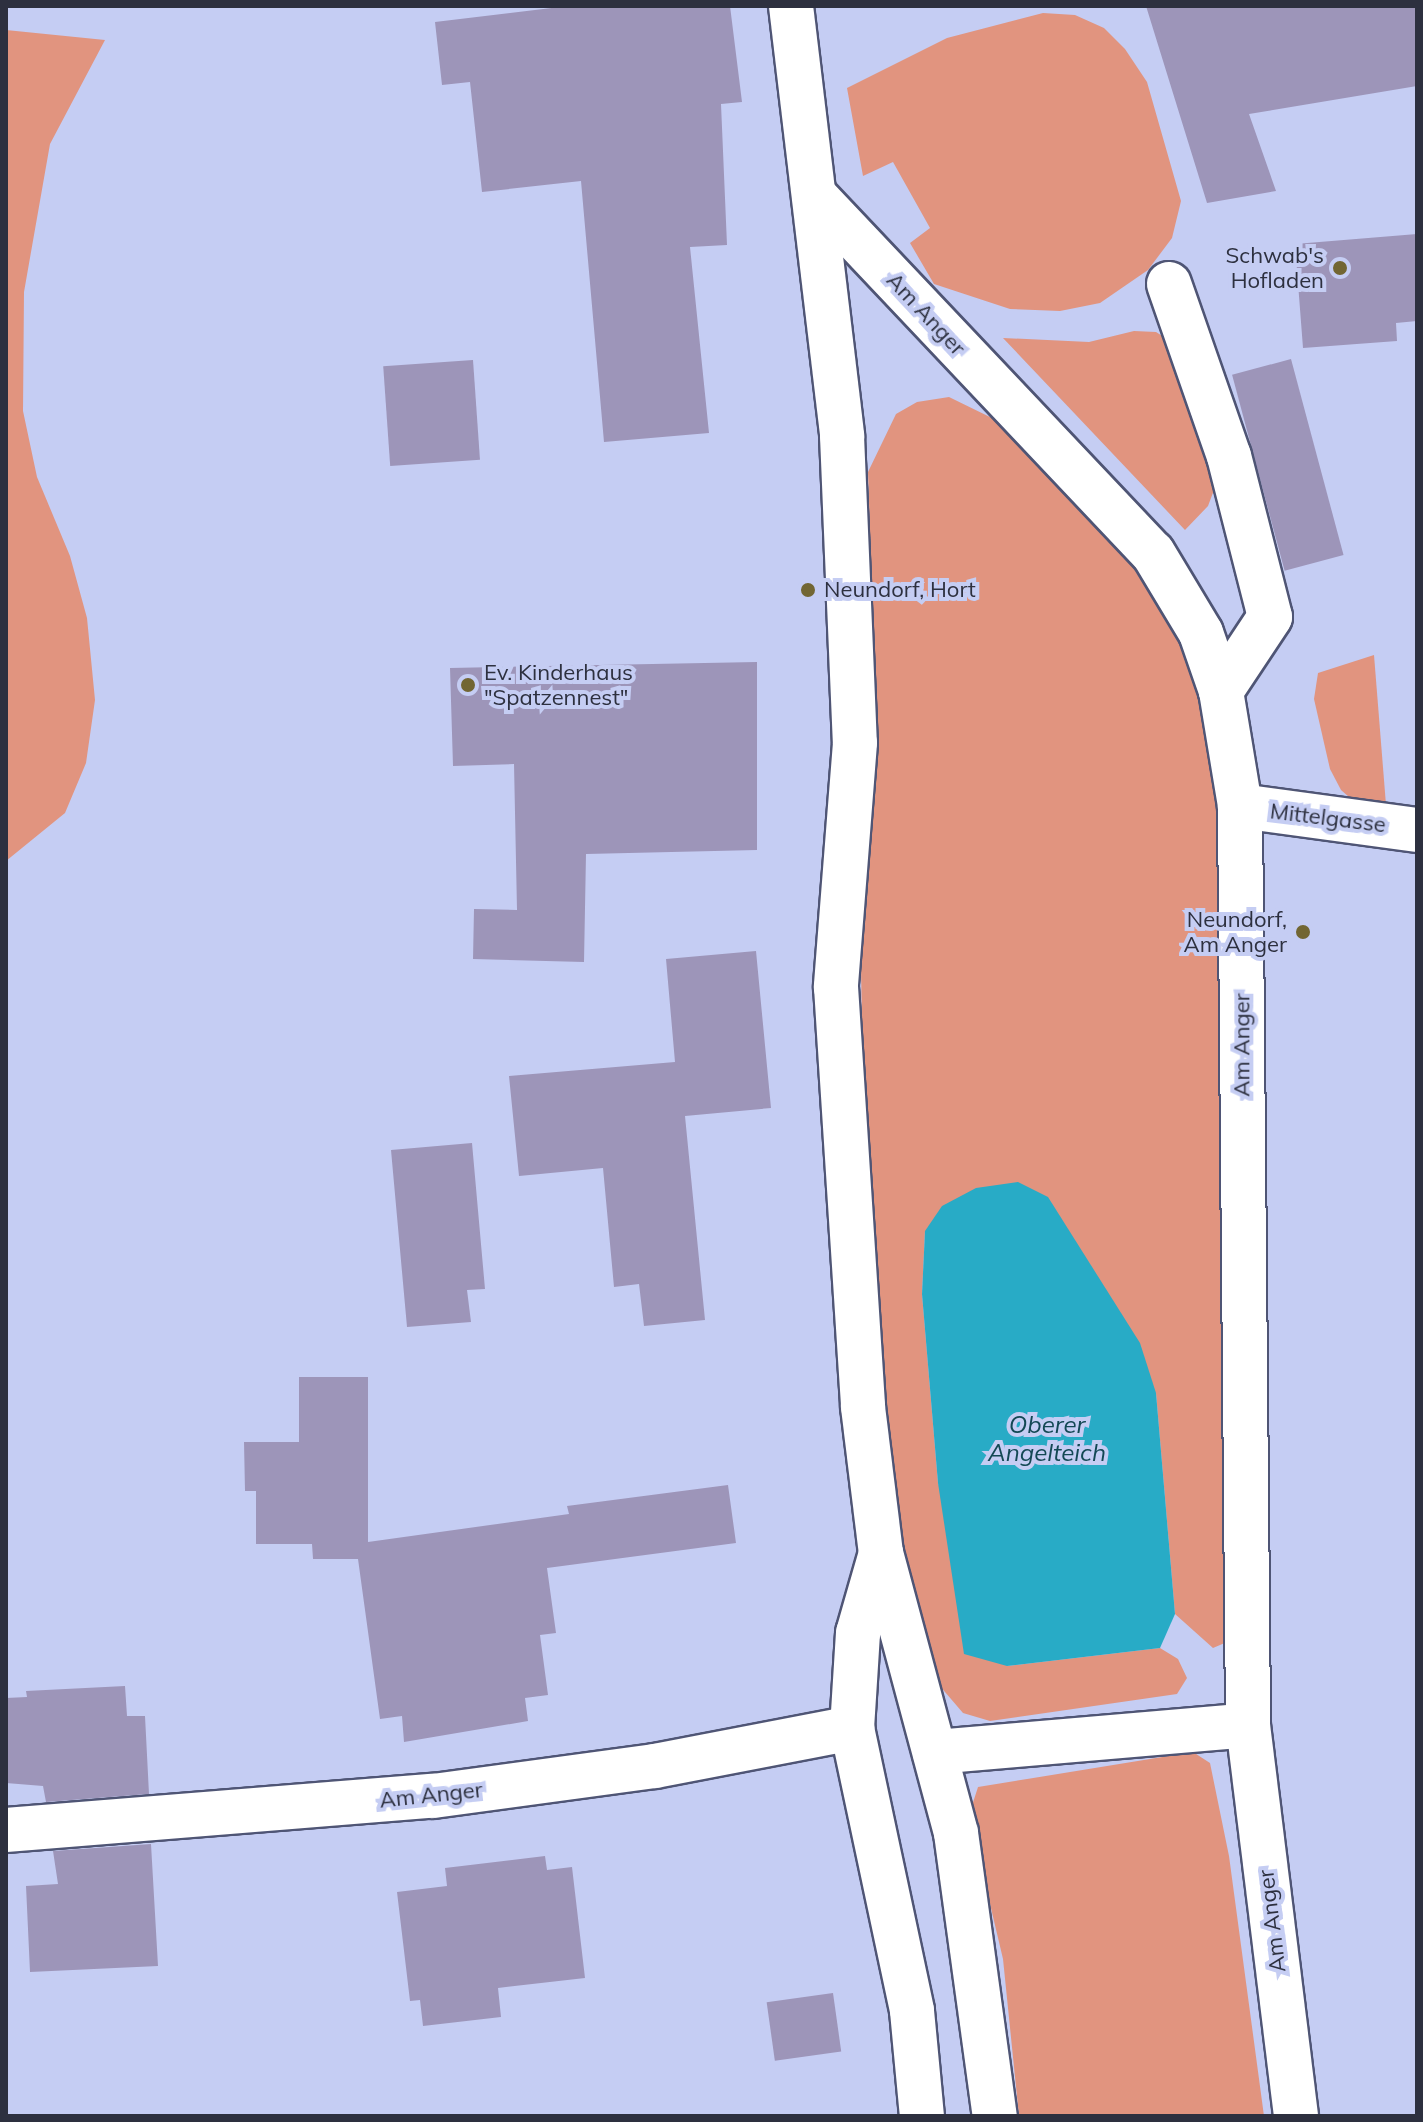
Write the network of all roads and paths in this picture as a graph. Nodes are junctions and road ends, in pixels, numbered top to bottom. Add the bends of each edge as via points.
1 (791, 6) edge
2 (816, 197) junction
3 (1169, 284) dead end
4 (1221, 691) junction
5 (1240, 806) junction
6 (1417, 830) edge
7 (881, 1553) junction
8 (1248, 1725) junction
9 (852, 1728) junction
10 (935, 1752) junction
11 (6, 1830) edge
12 (922, 2116) edge
13 (995, 2116) edge
14 (1296, 2116) edge

1 - 2 street
2 - 4 street, Am Anger via 1153,553 1201,633
2 - 7 street via 842,436 855,743 836,987 863,1407
3 - 4 street via 1229,456 1270,617
4 - 5 street, Am Anger
5 - 6 street, Mittelgasse
5 - 8 street, Am Anger
7 - 9 street via 858,1633
7 - 10 street
8 - 10 street
8 - 14 street, Am Anger
9 - 11 street, Am Anger via 655,1766 433,1796
9 - 12 street via 912,2011
10 - 13 street via 956,1833

